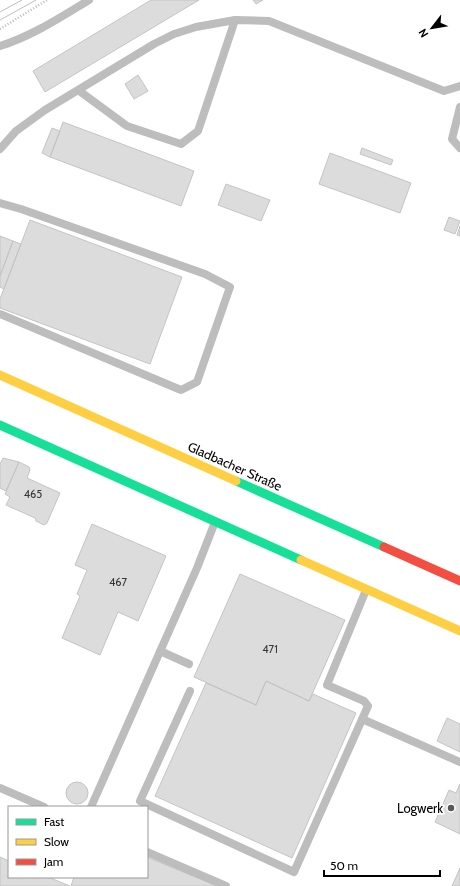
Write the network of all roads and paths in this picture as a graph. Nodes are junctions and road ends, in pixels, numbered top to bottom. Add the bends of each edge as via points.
1 (47, 0) edge
2 (89, 0) edge
3 (235, 20) junction
4 (0, 29) edge
5 (0, 46) edge
6 (460, 86) edge
7 (78, 90) junction
8 (460, 107) edge
9 (460, 148) edge
10 (0, 149) edge
11 (0, 203) edge
12 (0, 314) edge
13 (0, 375) edge
14 (0, 425) edge
15 (216, 522) junction
16 (460, 581) edge
17 (367, 589) junction
18 (460, 631) edge
19 (160, 651) junction
20 (189, 664) dead end
21 (190, 691) dead end
22 (362, 719) junction
23 (460, 762) edge
24 (0, 788) edge
25 (42, 806) edge
26 (91, 806) edge
27 (148, 852) edge
28 (226, 886) edge

1 - 4 path
2 - 5 lane via 47,26
3 - 6 lane via 269,22 444,91
3 - 7 lane via 174,34
3 - 7 lane via 198,131 181,144 128,126
7 - 10 lane via 16,131
8 - 9 lane via 452,139
11 - 12 lane via 205,274 230,287 197,382 181,390
13 - 16 main road, Gladbacher Straße
14 - 15 main road
15 - 17 main road
15 - 19 lane
17 - 18 main road
17 - 22 lane via 327,685 364,701 368,706
19 - 20 lane
19 - 26 lane
21 - 22 lane via 140,801 294,872
22 - 23 lane
24 - 25 lane
27 - 28 lane

